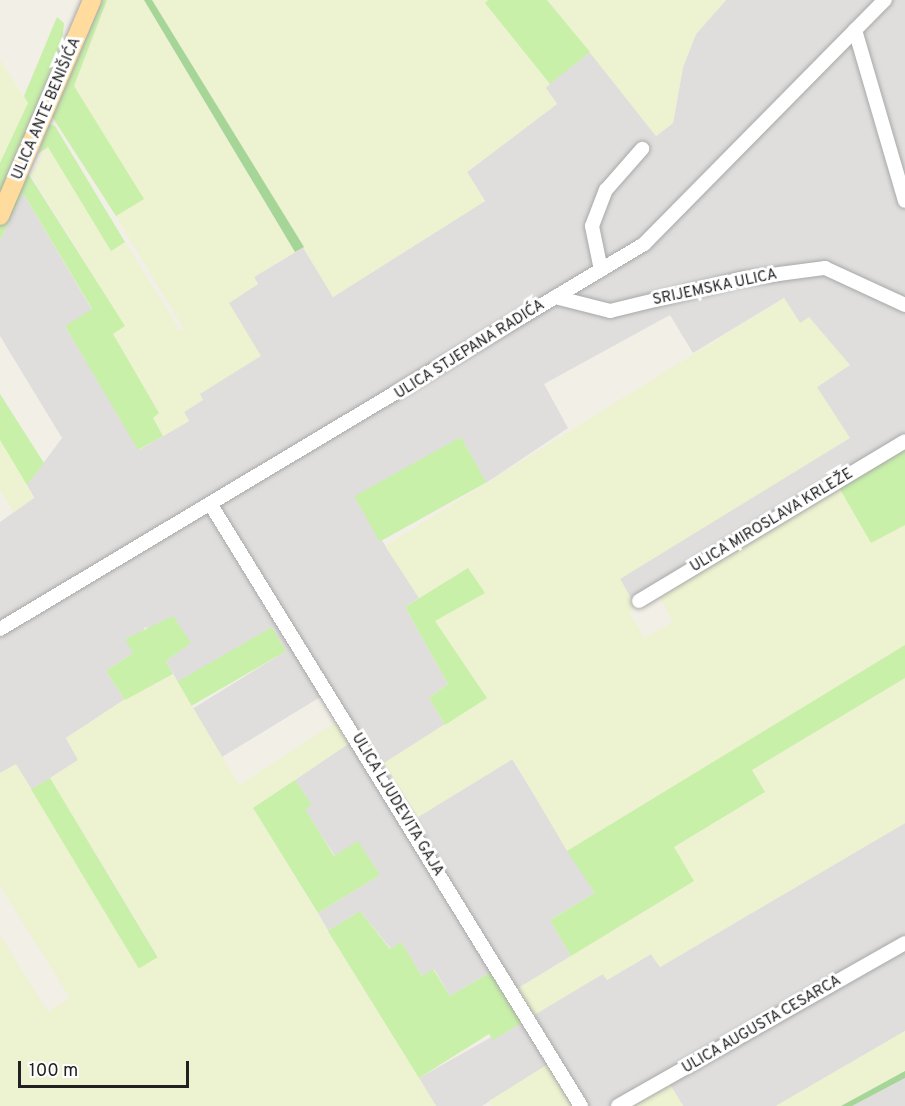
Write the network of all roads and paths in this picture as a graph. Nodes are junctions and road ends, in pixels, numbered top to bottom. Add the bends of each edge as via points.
1 (92, 0) edge
2 (885, 0) edge
3 (855, 30) junction
4 (642, 149) dead end
5 (905, 201) edge
6 (0, 216) edge
7 (601, 270) junction
8 (555, 297) junction
9 (905, 305) edge
10 (905, 441) edge
11 (211, 505) junction
12 (639, 601) dead end
13 (0, 629) edge
14 (905, 943) edge
15 (581, 1106) edge
16 (618, 1106) edge

1 - 6 main road, ULICA ANTE BENIŠIĆA
2 - 3 street, ULICA STJEPANA RADIĆA
3 - 5 street
3 - 7 street, ULICA STJEPANA RADIĆA via 651,237
4 - 7 street via 606,190 592,226
7 - 8 street, ULICA STJEPANA RADIĆA
8 - 9 street, SRIJEMSKA ULICA via 610,311 741,279 825,268
8 - 11 street, ULICA STJEPANA RADIĆA
10 - 12 street, ULICA MIROSLAVA KRLEŽE
11 - 13 street, ULICA STJEPANA RADIĆA
11 - 15 street, ULICA LJUDEVITA GAJA
14 - 16 street, ULICA AUGUSTA CESARCA

